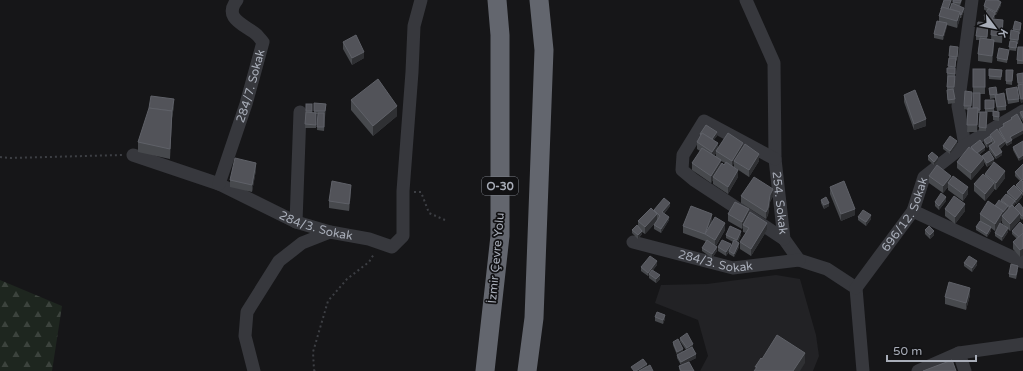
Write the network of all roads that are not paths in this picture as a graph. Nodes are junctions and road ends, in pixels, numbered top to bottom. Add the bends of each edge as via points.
1 (237, 0) edge
2 (421, 0) edge
3 (497, 0) edge
4 (539, 0) edge
5 (746, 0) edge
6 (972, 0) edge
7 (1023, 111) edge
8 (300, 112) dead end
9 (965, 145) junction
10 (133, 155) road end
11 (775, 159) junction
12 (219, 184) junction
13 (913, 211) junction
14 (296, 222) junction
15 (330, 232) junction
16 (784, 239) junction
17 (633, 242) dead end
18 (799, 260) junction
19 (1023, 262) edge
20 (856, 288) junction
21 (1023, 344) edge
22 (959, 353) junction
23 (254, 371) edge
24 (485, 371) edge
25 (527, 371) edge
26 (863, 371) edge
27 (918, 371) edge
28 (966, 371) edge

1 - 12 street, 284/7. Sokak via 233,5 232,14 237,22 263,42 246,104
2 - 15 street, 284/3. Sokak via 414,26 403,191 403,236 392,247 369,238
3 - 24 highway, İzmir Çevre Yolu / O-30 via 500,35 500,236
4 - 25 highway via 544,50 534,318
5 - 11 street, 254. Sokak via 774,63
6 - 9 street via 958,106
7 - 9 street, 696/12. Sokak
8 - 14 street
9 - 13 street, 696/12. Sokak via 924,177
10 - 12 street, 284/3. Sokak
11 - 16 street, 254. Sokak
11 - 16 street via 704,121 683,155 682,170
12 - 14 street, 284/3. Sokak
13 - 19 street
13 - 20 street, 696/12. Sokak
14 - 15 street, 284/3. Sokak
15 - 23 street via 302,244 279,261 247,312 245,336
16 - 18 street, 254. Sokak
17 - 18 street, 284/3. Sokak via 733,268
18 - 20 street via 827,269
20 - 26 street
21 - 22 street
22 - 27 street
22 - 28 street

